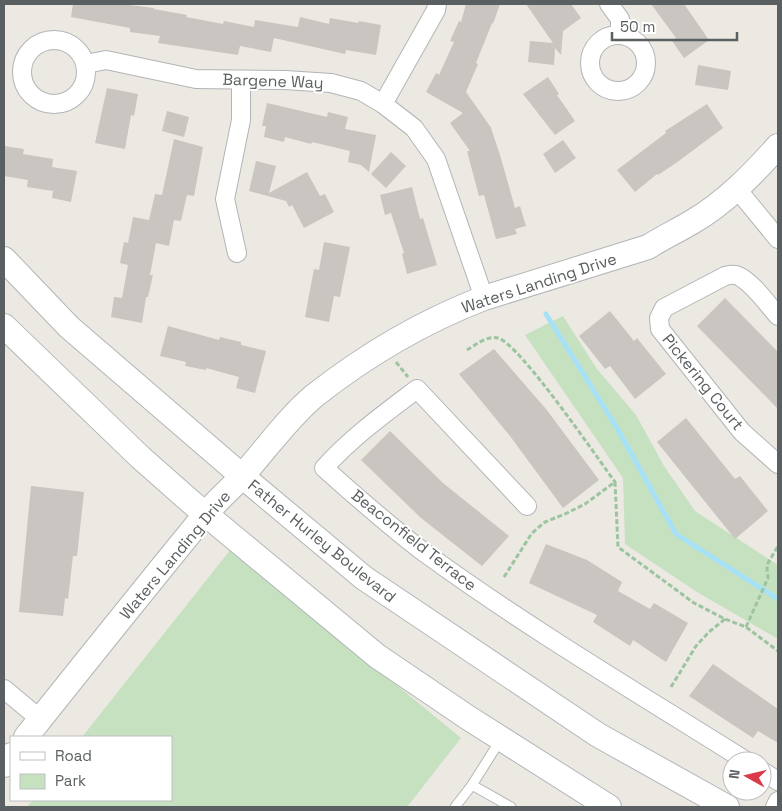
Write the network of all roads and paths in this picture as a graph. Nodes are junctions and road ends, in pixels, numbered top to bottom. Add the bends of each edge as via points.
1 (437, 4) edge
2 (609, 4) edge
3 (620, 35) dead end
4 (86, 64) dead end
5 (241, 80) junction
6 (383, 104) junction
7 (778, 146) edge
8 (737, 189) junction
9 (778, 240) edge
10 (238, 253) dead end
11 (4, 259) edge
12 (484, 298) junction
13 (778, 316) edge
14 (4, 326) edge
15 (385, 346) junction
16 (467, 350) dead end
17 (417, 389) junction
18 (778, 464) edge
19 (242, 476) junction
20 (615, 482) junction
21 (527, 506) dead end
22 (205, 514) junction
23 (778, 546) edge
24 (504, 577) dead end
25 (725, 619) junction
26 (746, 627) junction
27 (778, 651) edge
28 (670, 687) dead end
29 (4, 689) edge
30 (40, 719) junction
31 (27, 736) edge
32 (501, 738) junction
33 (730, 751) edge
34 (472, 785) junction
35 (778, 801) edge
36 (455, 807) edge
37 (511, 807) edge
38 (609, 807) edge
39 (727, 807) edge
40 (775, 807) edge

1 - 6 street
2 - 3 street via 620,19
4 - 5 street, Bargene Way via 106,60 196,79
5 - 6 street, Bargene Way via 330,83 361,91
5 - 10 street via 241,120 225,199
6 - 12 street, Bargene Way via 414,128 436,159
7 - 8 main road, Waters Landing Drive
8 - 9 street
8 - 12 main road, Waters Landing Drive via 693,222 648,247
11 - 19 main road, Father Hurley Boulevard via 70,327
12 - 15 main road, Waters Landing Drive via 410,331
13 - 18 street, Pickering Court via 743,278 734,274 664,308 659,318 660,328 742,432
14 - 22 main road via 140,457
15 - 17 path
15 - 19 main road, Waters Landing Drive via 364,358 313,398
16 - 20 path via 490,338 506,341 542,382
17 - 21 street
17 - 33 street, Beaconfield Terrace via 344,446 324,468 425,553 504,608
19 - 22 main road, Waters Landing Drive
19 - 39 main road, Father Hurley Boulevard via 364,578 441,631 598,735
20 - 24 path via 585,504 544,522 526,542
20 - 25 path via 618,547 694,603
22 - 30 main road, Waters Landing Drive
22 - 32 main road via 378,656
23 - 26 path via 768,563 768,578
25 - 26 path
25 - 28 path via 696,646
26 - 27 path
29 - 30 street
30 - 31 main road, Waters Landing Drive
32 - 34 lane
32 - 38 main road
34 - 36 lane
34 - 37 lane
35 - 40 street

